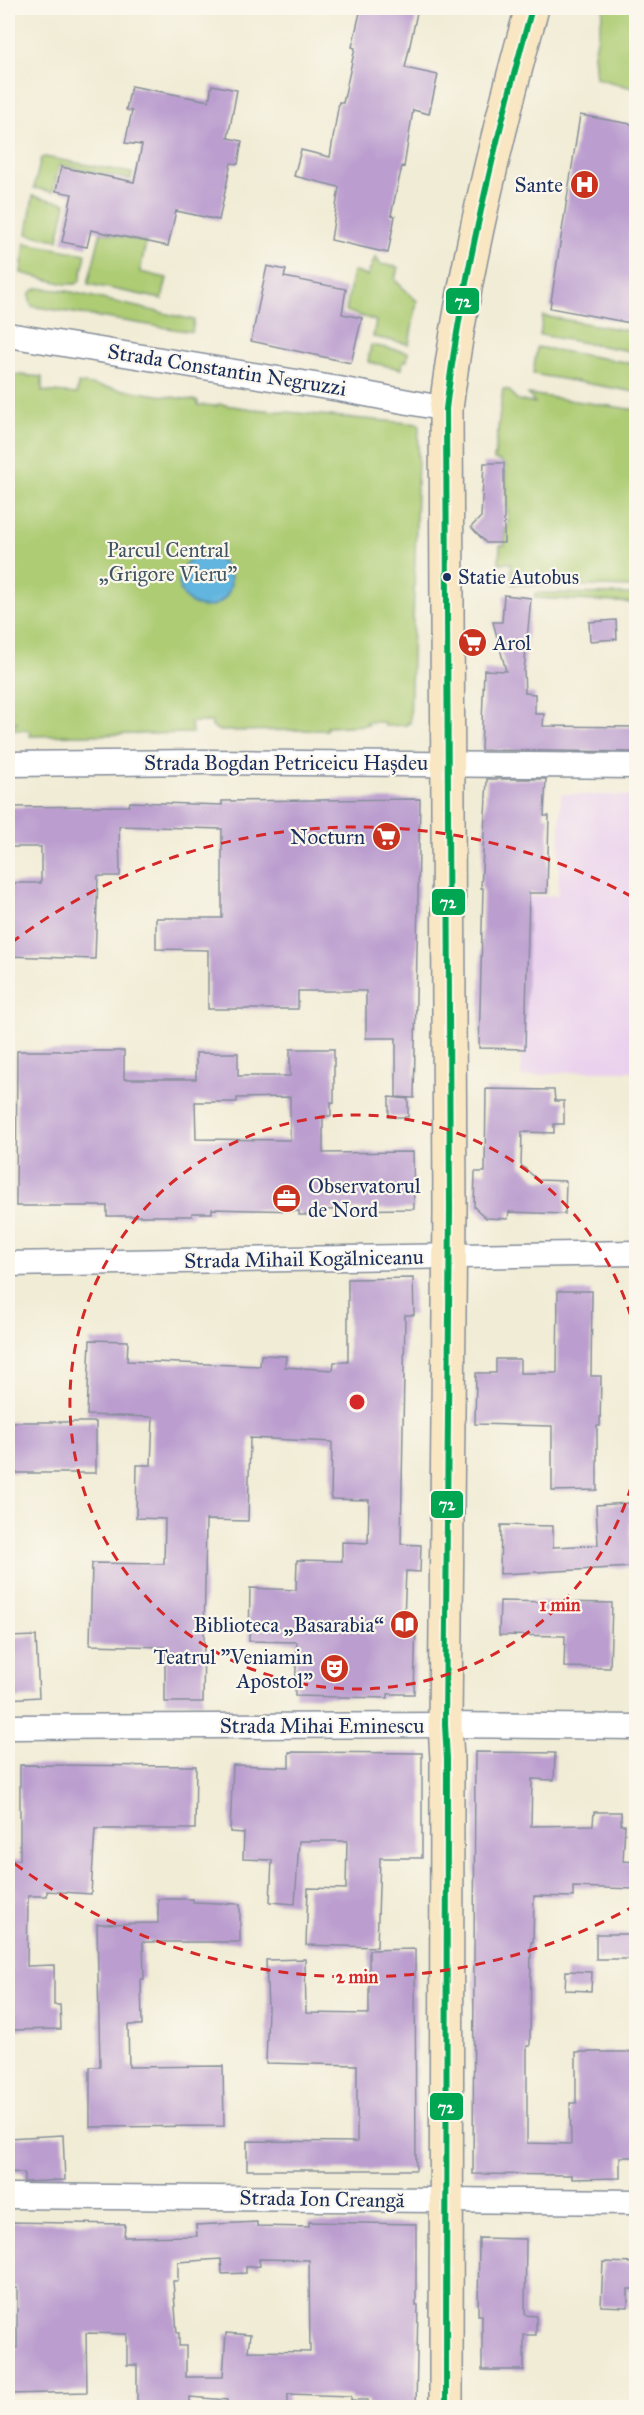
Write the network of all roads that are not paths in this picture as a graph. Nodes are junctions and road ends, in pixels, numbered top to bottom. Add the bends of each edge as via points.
1 (532, 8) edge
2 (8, 335) edge
3 (446, 409) junction
4 (446, 763) junction
5 (8, 764) edge
6 (636, 766) edge
7 (636, 1253) edge
8 (449, 1257) junction
9 (8, 1264) edge
10 (445, 1725) junction
11 (8, 1727) edge
12 (636, 1727) edge
13 (8, 2196) edge
14 (447, 2200) junction
15 (636, 2202) edge
16 (446, 2408) edge

1 - 3 main road via 491,167 452,356
2 - 3 street, Strada Constantin Negruzzi
3 - 4 main road
4 - 5 street, Strada Bogdan Petriceicu Hașdeu
4 - 6 street, Strada Bogdan Petriceicu Hașdeu
4 - 8 main road
7 - 8 street, Strada Mihail Kogălniceanu
8 - 9 street, Strada Mihail Kogălniceanu
8 - 10 main road
10 - 11 street, Strada Mihai Eminescu
10 - 12 street, Strada Mihai Eminescu
10 - 14 main road
13 - 14 street, Strada Ion Creangă
14 - 15 street, Strada Ion Creangă
14 - 16 main road

